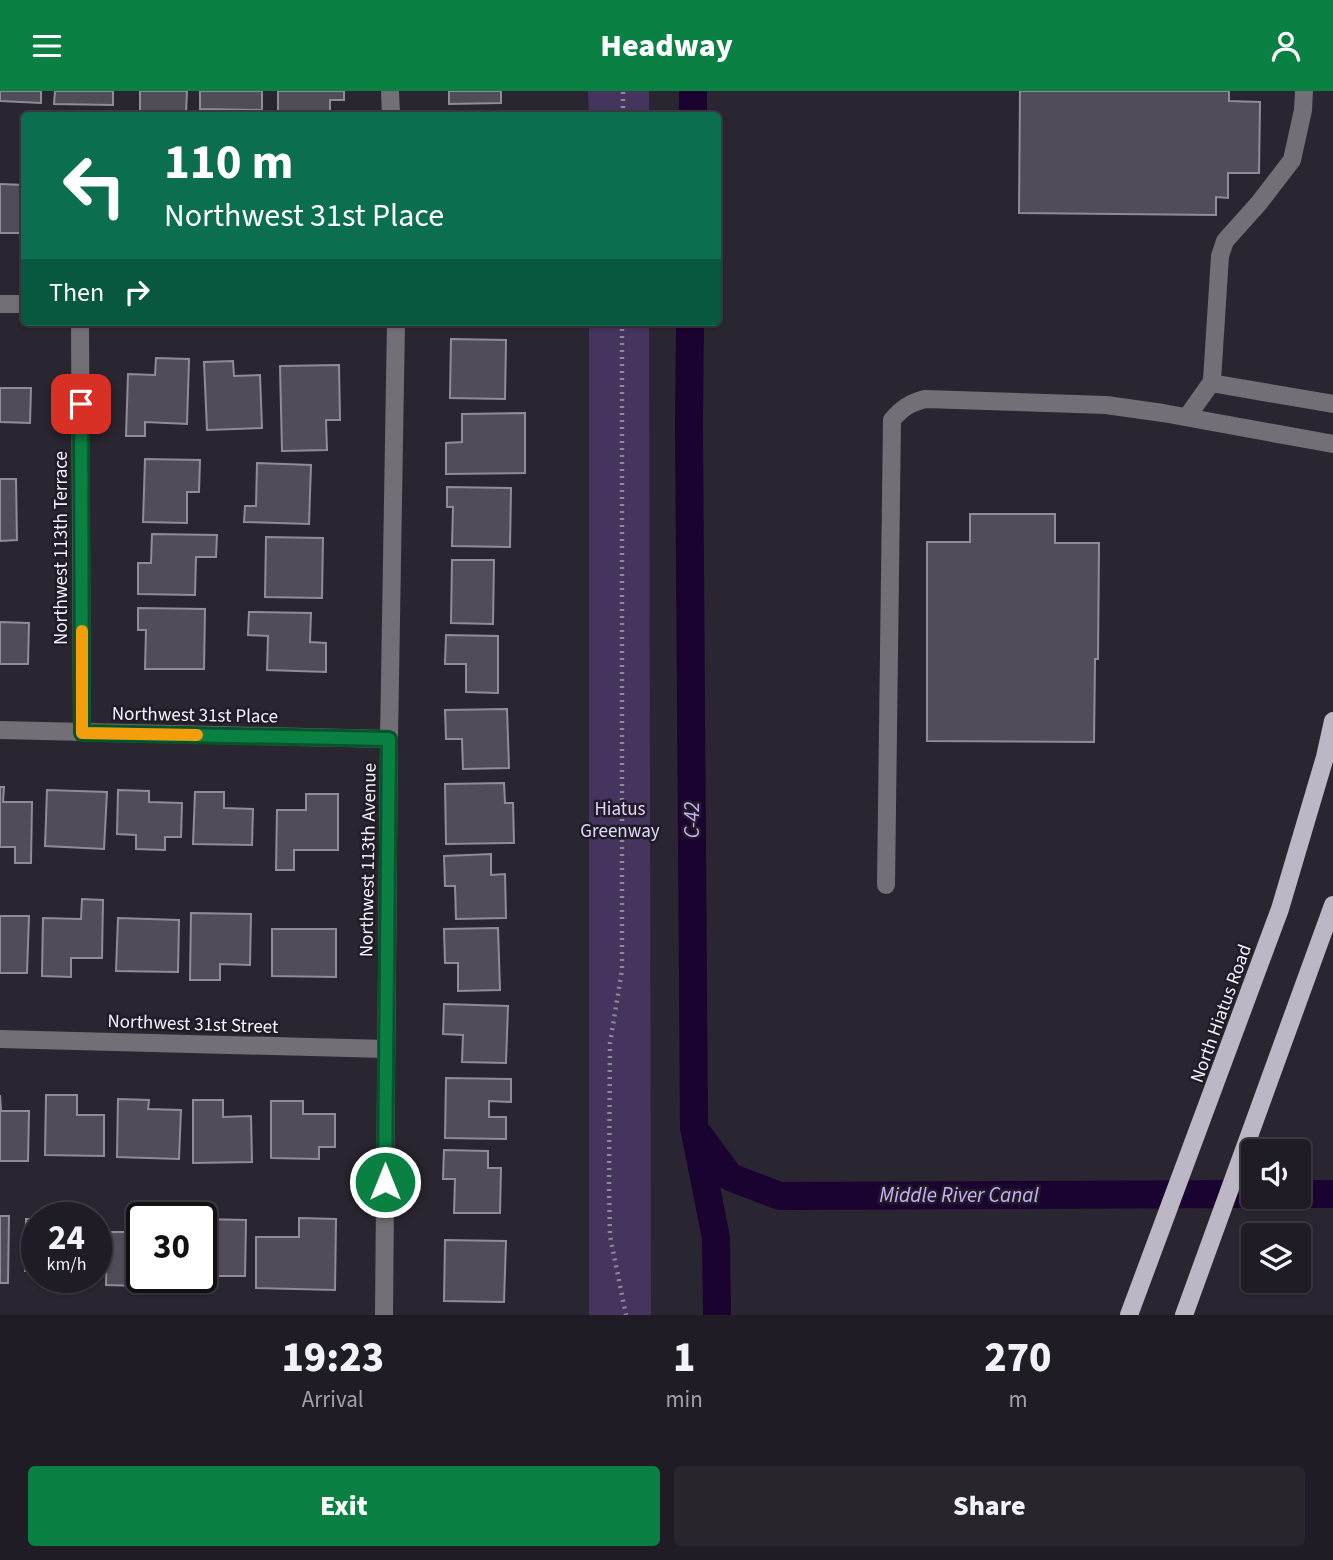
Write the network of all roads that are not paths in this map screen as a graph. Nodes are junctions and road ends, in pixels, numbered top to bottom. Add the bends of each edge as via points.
1 (390, 91) edge
2 (1304, 91) edge
3 (391, 112) edge
4 (0, 304) edge
5 (21, 304) edge
6 (80, 326) edge
7 (396, 326) edge
8 (1211, 383) junction
9 (1333, 404) edge
10 (1187, 417) junction
11 (1333, 444) edge
12 (1333, 721) edge
13 (0, 730) edge
14 (82, 733) junction
15 (389, 739) junction
16 (886, 885) dead end
17 (1333, 905) edge
18 (0, 1039) edge
19 (386, 1049) junction
20 (384, 1315) edge
21 (1129, 1315) edge
22 (1184, 1315) edge

1 - 3 street
2 - 8 street via 1292,159 1225,241 1220,256
4 - 5 street
6 - 14 street, Northwest 113th Terrace
7 - 15 street, Northwest 113th Avenue
8 - 9 street
8 - 10 street
10 - 11 street
10 - 16 street via 1106,405 925,398 901,409 892,420
12 - 21 main road, North Hiatus Road via 1280,909
13 - 14 street, Northwest 31st Place
14 - 15 street, Northwest 31st Place
15 - 19 street, Northwest 113th Avenue
17 - 22 main road
18 - 19 street, Northwest 31st Street
19 - 20 street, Northwest 113th Avenue

